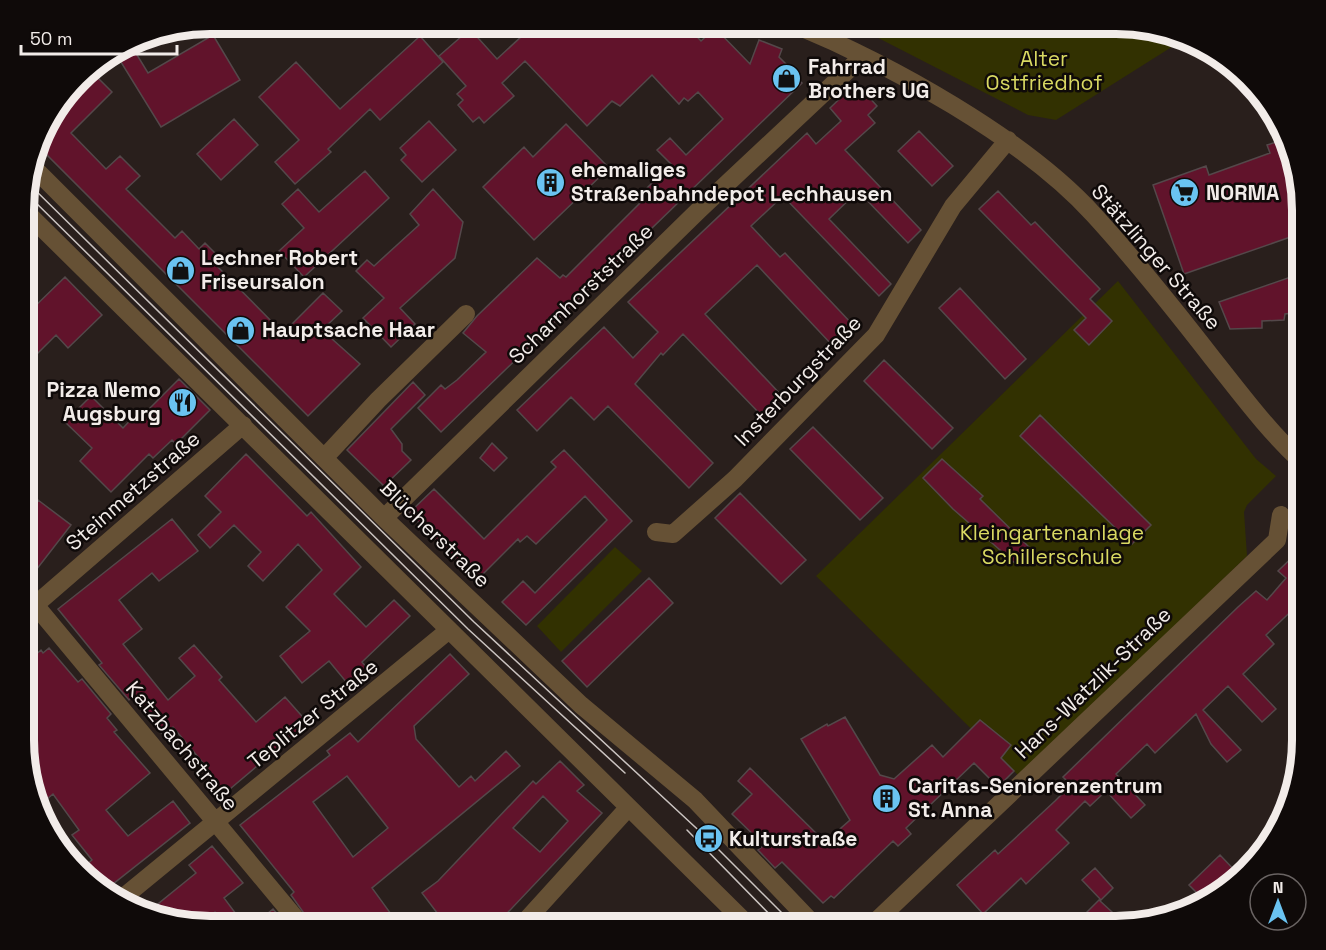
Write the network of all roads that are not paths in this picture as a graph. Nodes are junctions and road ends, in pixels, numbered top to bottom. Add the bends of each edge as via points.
1 (816, 35) edge
2 (863, 56) junction
3 (1008, 140) junction
4 (39, 173) edge
5 (35, 221) edge
6 (466, 314) dead end
7 (243, 425) junction
8 (1291, 452) edge
9 (325, 458) junction
10 (1281, 515) dead end
11 (384, 518) junction
12 (656, 532) dead end
13 (35, 600) edge
14 (35, 612) edge
15 (449, 630) junction
16 (628, 808) junction
17 (216, 822) junction
18 (127, 894) edge
19 (293, 915) edge
20 (531, 915) edge
21 (738, 916) edge
22 (804, 916) edge
23 (882, 916) edge

1 - 2 street, Stätzlinger Straße
2 - 3 street, Stätzlinger Straße
2 - 11 street, Scharnhorststraße via 700,209
3 - 8 street, Stätzlinger Straße via 1092,213
3 - 12 street, Insterburgstraße via 953,206 876,335 735,479 673,534
4 - 9 street, Blücherstraße
5 - 7 street
6 - 9 street
7 - 13 street, Steinmetzstraße
7 - 15 street
9 - 11 street, Blücherstraße
10 - 23 street, Hans-Watzlik-Straße via 1277,540
11 - 22 street, Blücherstraße via 581,705 700,805
14 - 17 street, Katzbachstraße
15 - 16 street
15 - 17 street, Teplitzer Straße
16 - 20 street
16 - 21 street
17 - 18 street, Teplitzer Straße
17 - 19 street, Katzbachstraße

